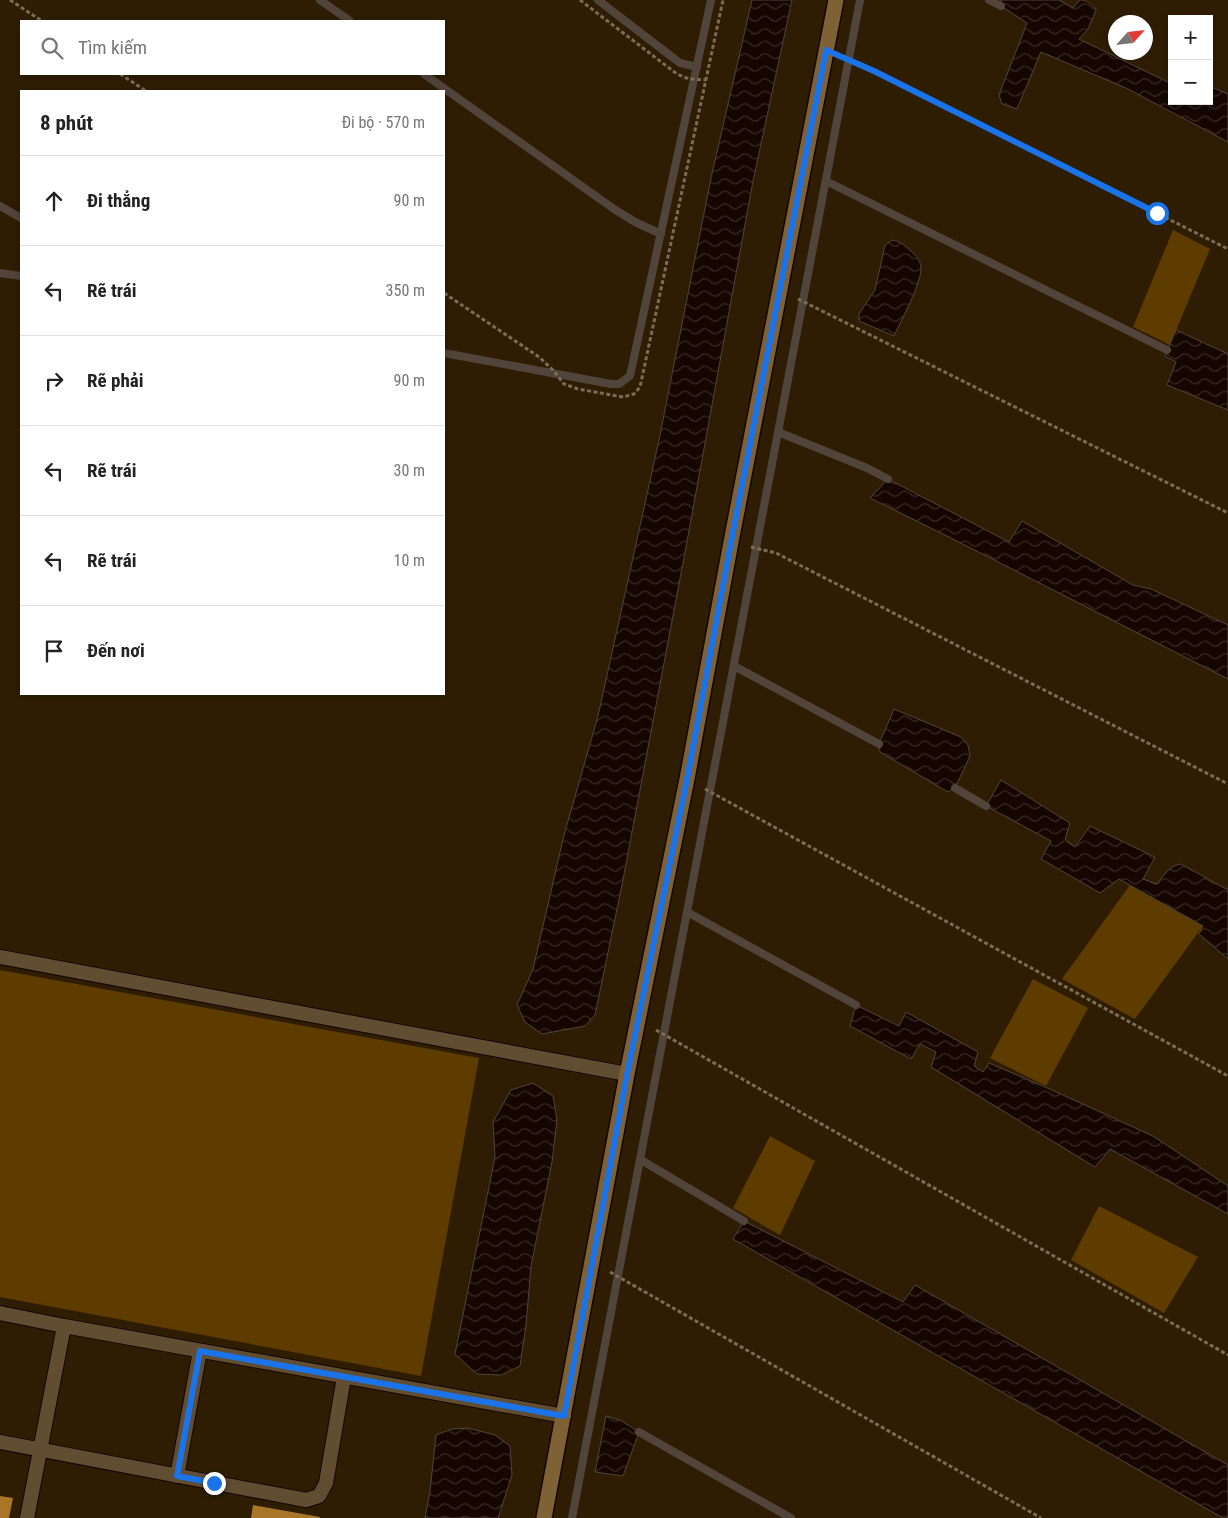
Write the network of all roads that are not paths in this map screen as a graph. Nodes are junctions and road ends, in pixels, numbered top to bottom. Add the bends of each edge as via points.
1 (836, 0) edge
2 (0, 958) edge
3 (627, 1074) junction
4 (0, 1313) edge
5 (64, 1326) junction
6 (200, 1351) junction
7 (344, 1377) junction
8 (564, 1416) junction
9 (0, 1442) edge
10 (40, 1450) junction
11 (177, 1476) junction
12 (27, 1518) edge
13 (544, 1518) edge

1 - 3 street via 687,779
2 - 3 lane
3 - 8 street
4 - 5 lane
5 - 6 lane
5 - 10 lane
6 - 7 lane
6 - 11 lane
7 - 8 lane
7 - 11 lane via 326,1484 319,1496 306,1500
8 - 13 street
9 - 10 lane
10 - 11 lane
10 - 12 lane

